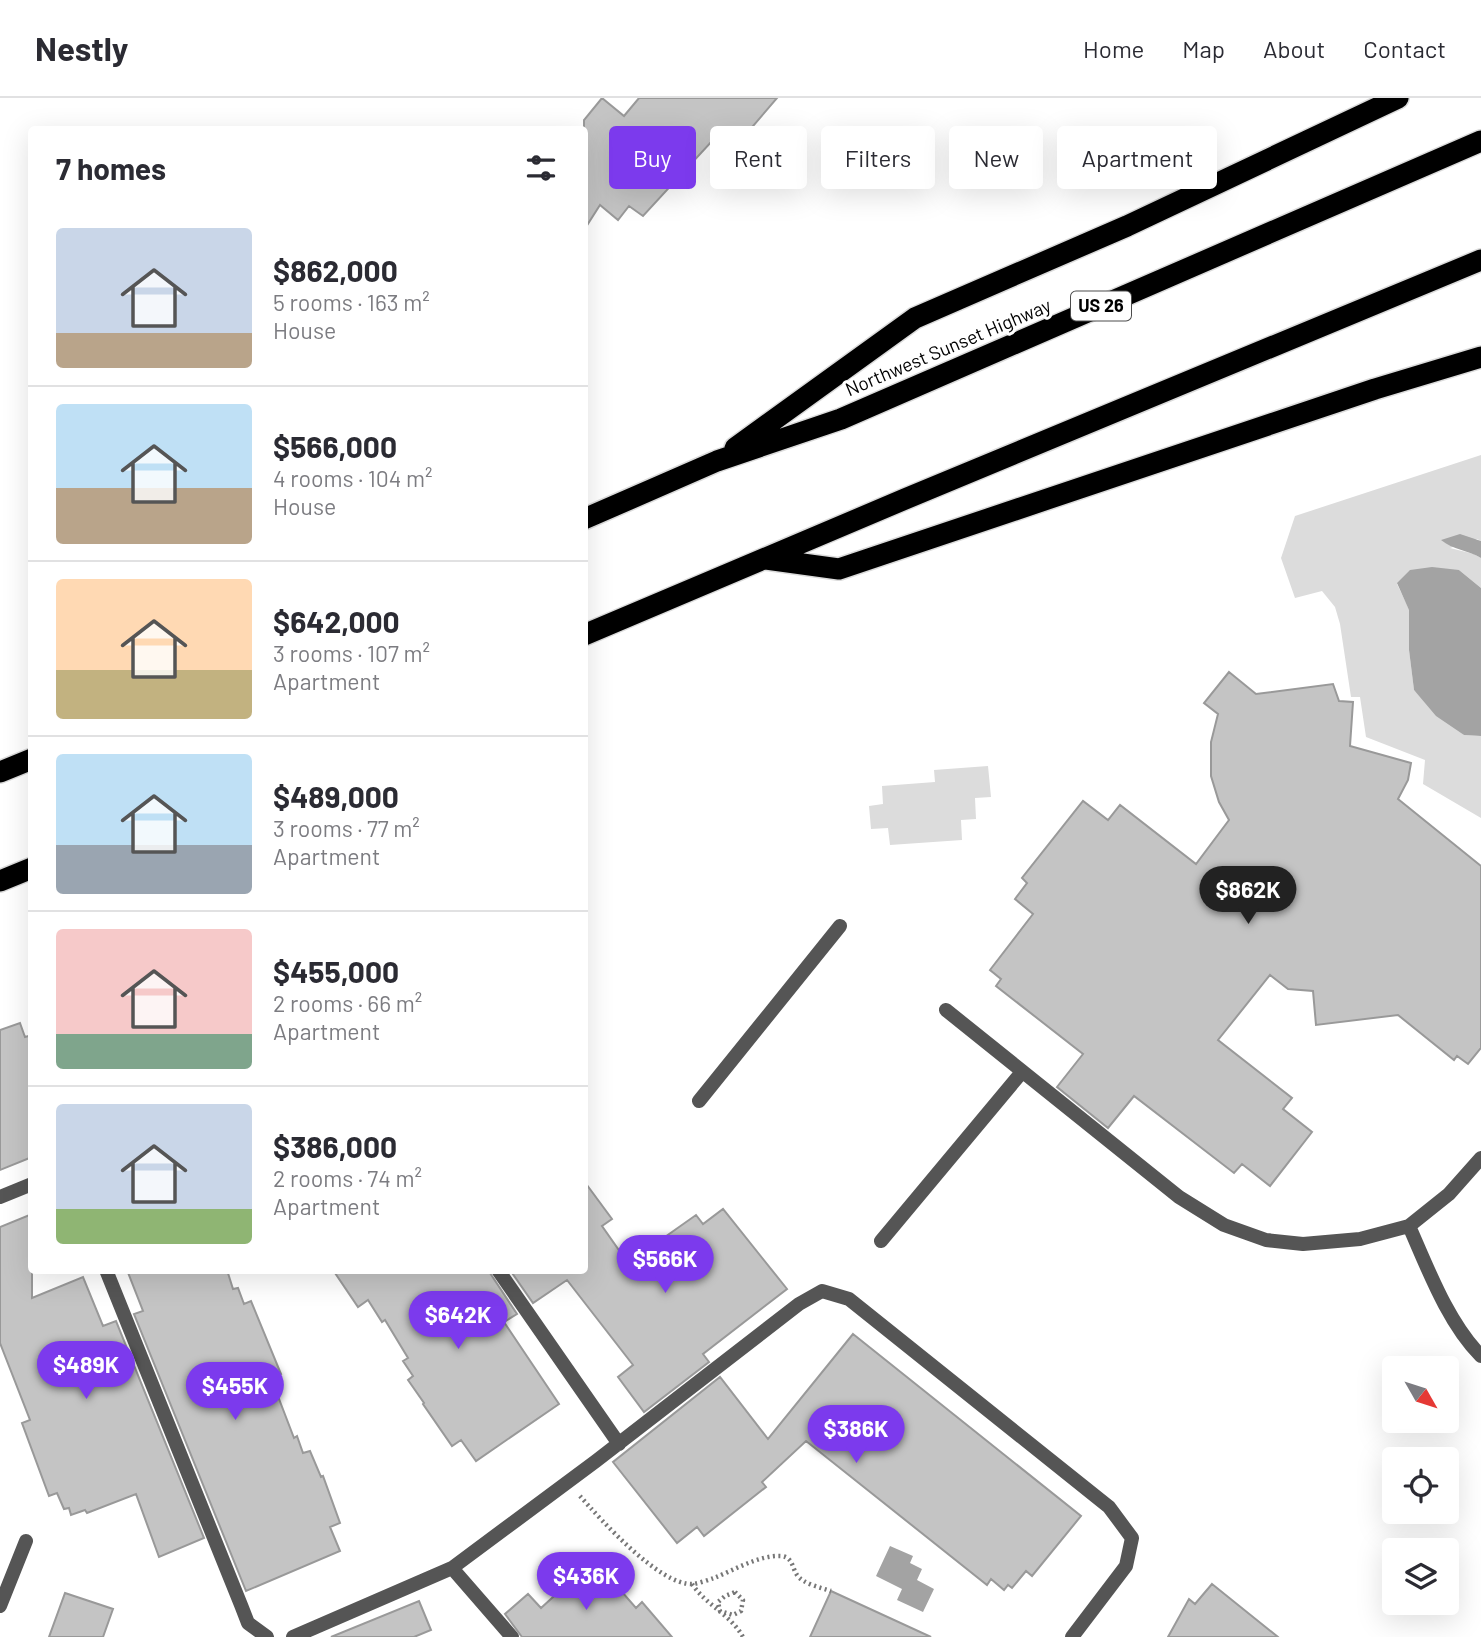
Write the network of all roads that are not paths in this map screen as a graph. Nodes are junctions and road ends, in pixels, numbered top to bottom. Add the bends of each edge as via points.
1 (1398, 98) edge
2 (1481, 141) edge
3 (1481, 260) edge
4 (1481, 356) edge
5 (717, 461) junction
6 (588, 517) edge
7 (765, 559) junction
8 (588, 633) edge
9 (28, 761) edge
10 (0, 772) edge
11 (28, 870) edge
12 (0, 881) edge
13 (840, 926) dead end
14 (946, 1010) dead end
15 (1022, 1072) junction
16 (699, 1101) dead end
17 (1481, 1158) edge
18 (28, 1186) edge
19 (0, 1197) edge
20 (1409, 1226) junction
21 (881, 1241) dead end
22 (108, 1274) edge
23 (501, 1274) edge
24 (1481, 1356) edge
25 (619, 1444) junction
26 (26, 1541) dead end
27 (452, 1569) junction
28 (0, 1606) edge
29 (267, 1637) edge
30 (293, 1637) edge
31 (512, 1637) edge
32 (1072, 1637) edge

1 - 5 highway via 1127,226 915,318
2 - 5 highway, Northwest Sunset Highway / US 26 via 841,419
3 - 7 highway
4 - 7 highway via 839,569
5 - 6 highway, Northwest Sunset Highway / US 26
7 - 8 highway
9 - 10 highway
11 - 12 highway
13 - 16 lane
14 - 15 lane
15 - 20 lane via 1179,1197 1224,1225 1266,1240 1303,1244 1360,1239
15 - 21 lane
17 - 20 lane via 1449,1194
18 - 19 lane
20 - 24 lane via 1434,1282 1468,1343
22 - 29 lane via 240,1605 248,1623
23 - 25 lane
25 - 27 lane
25 - 32 lane via 799,1304 822,1291 849,1299 1109,1507 1132,1538 1126,1566
26 - 28 lane
27 - 30 lane
27 - 31 lane

